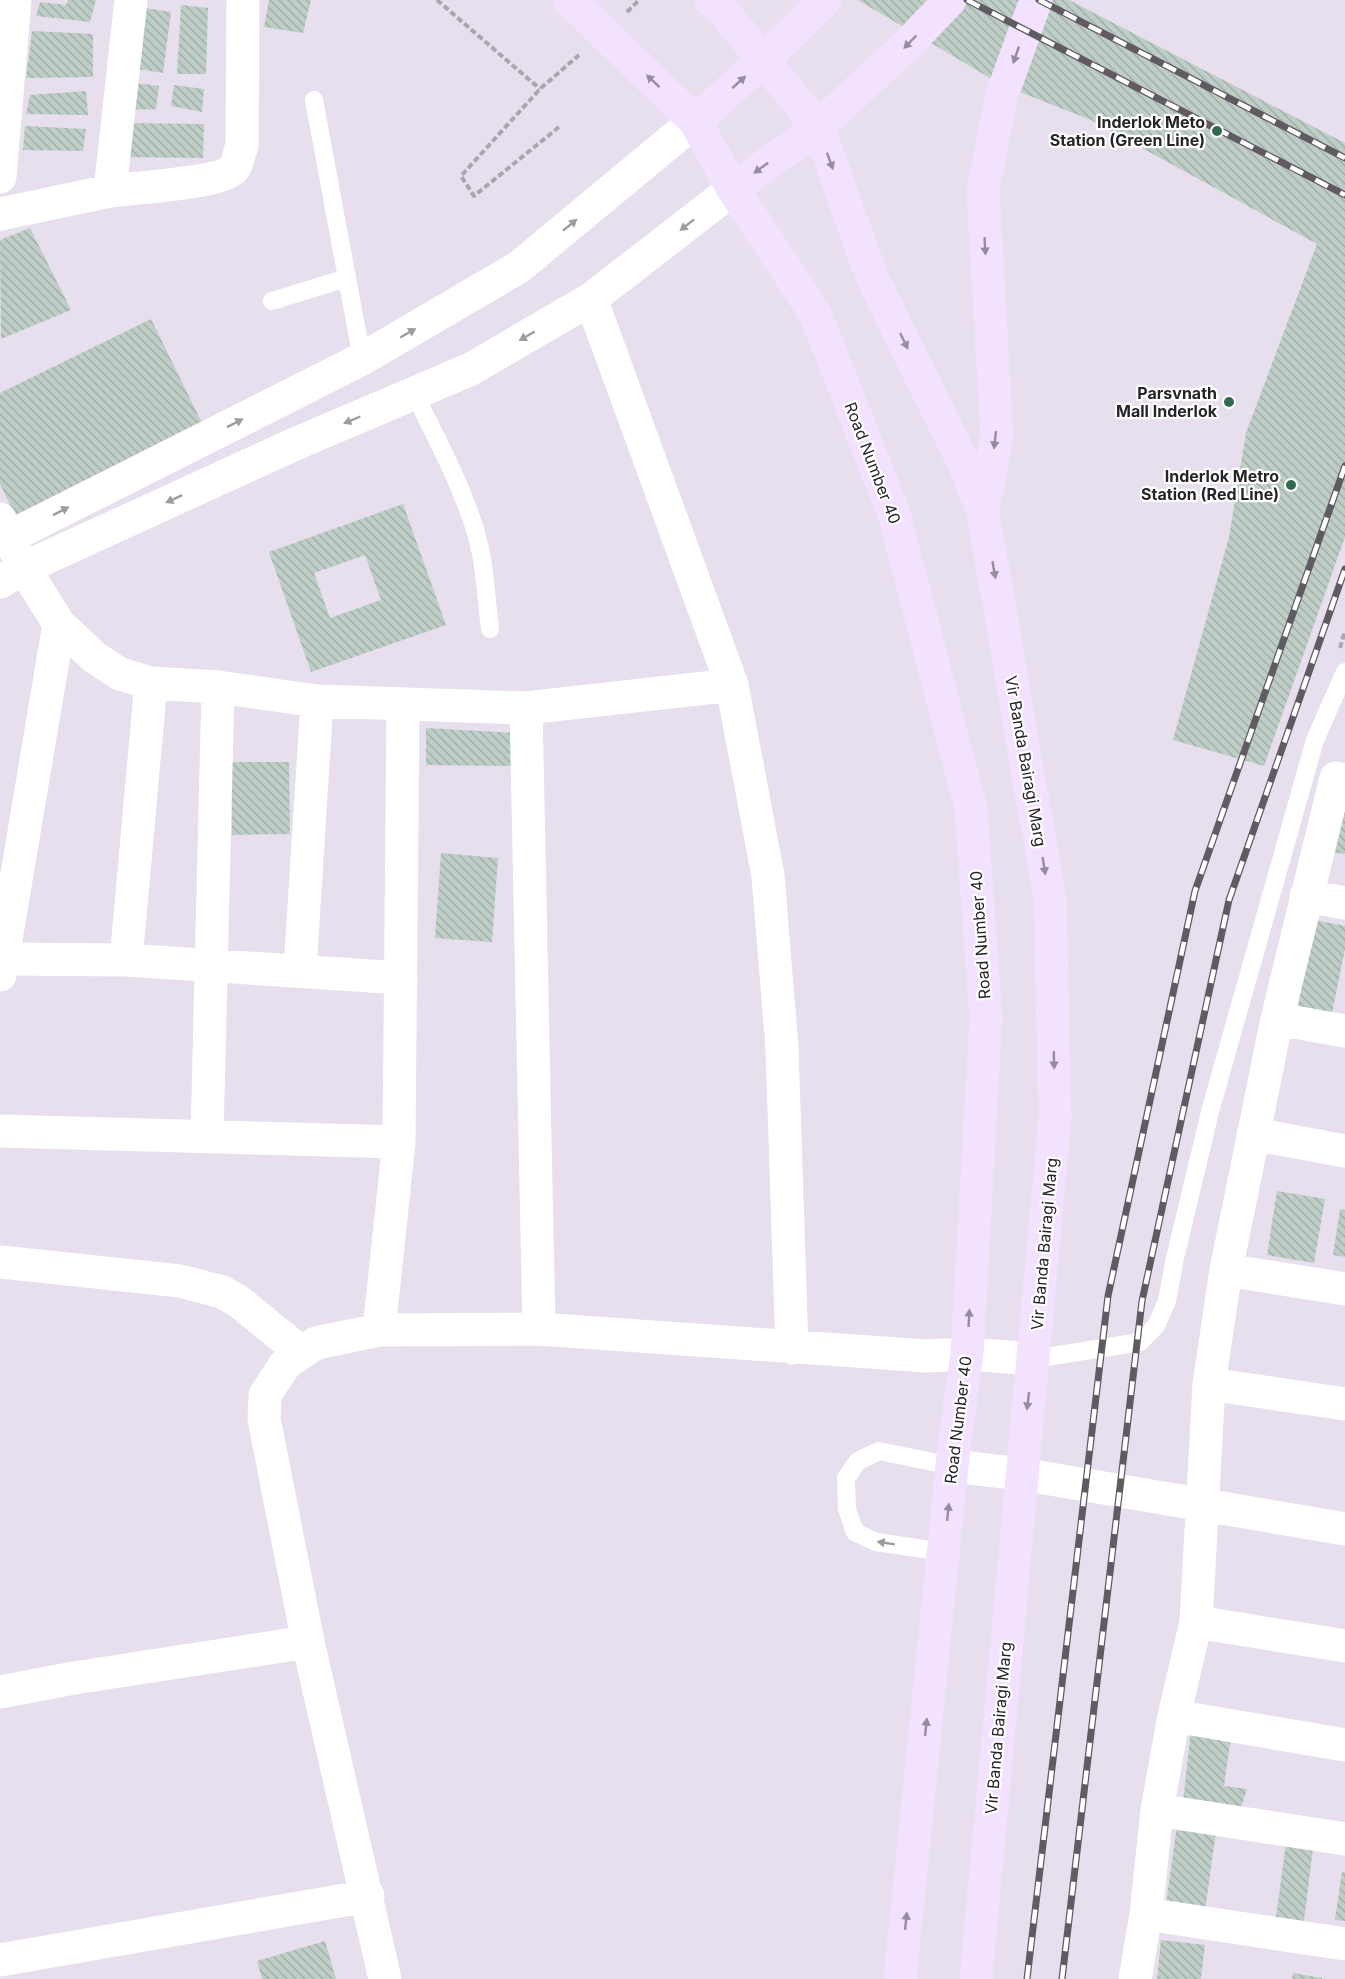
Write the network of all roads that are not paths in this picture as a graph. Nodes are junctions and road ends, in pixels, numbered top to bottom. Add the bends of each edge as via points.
1 (15, 0) edge
2 (131, 0) edge
3 (243, 0) edge
4 (569, 0) edge
5 (710, 0) edge
6 (825, 0) edge
7 (950, 0) edge
8 (1036, 0) edge
9 (763, 61) junction
10 (314, 100) dead end
11 (695, 121) junction
12 (818, 127) junction
13 (0, 177) edge
14 (733, 189) junction
15 (110, 191) junction
16 (0, 214) edge
17 (347, 278) junction
18 (591, 300) junction
19 (272, 301) dead end
20 (362, 359) junction
21 (414, 393) junction
22 (983, 512) junction
23 (4, 528) edge
24 (12, 575) edge
25 (59, 624) junction
26 (490, 629) dead end
27 (1345, 672) edge
28 (151, 682) junction
29 (732, 685) junction
30 (218, 687) junction
31 (317, 701) junction
32 (403, 705) junction
33 (526, 708) junction
34 (1345, 780) edge
35 (1306, 896) junction
36 (1345, 903) edge
37 (126, 960) junction
38 (211, 965) junction
39 (2, 967) edge
40 (300, 970) junction
41 (401, 978) junction
42 (1277, 1019) junction
43 (1345, 1030) edge
44 (0, 1131) edge
45 (1253, 1134) junction
46 (207, 1137) junction
47 (399, 1142) junction
48 (1345, 1151) edge
49 (0, 1262) edge
50 (1226, 1270) junction
51 (1345, 1289) edge
52 (538, 1329) junction
53 (379, 1330) junction
54 (792, 1347) junction
55 (301, 1352) junction
56 (966, 1354) junction
57 (1034, 1359) junction
58 (1209, 1383) junction
59 (1345, 1404) edge
60 (952, 1467) junction
61 (1021, 1474) junction
62 (1202, 1505) junction
63 (1345, 1529) edge
64 (944, 1552) junction
65 (1196, 1622) junction
66 (308, 1642) junction
67 (1345, 1647) edge
68 (0, 1692) edge
69 (1174, 1716) junction
70 (1345, 1745) edge
71 (1157, 1810) junction
72 (1345, 1839) edge
73 (368, 1896) junction
74 (1146, 1914) junction
75 (1345, 1944) edge
76 (10, 1966) edge
77 (385, 1979) edge
78 (900, 1979) edge
79 (976, 1979) edge
80 (1135, 1979) edge

1 - 13 street
2 - 15 street
3 - 15 street via 242,146 234,167 213,178
11 -> 4 main road, Road Number 40
5 - 9 main road
6 - 9 main road
7 -> 12 main road
8 -> 22 main road via 1001,98 982,192 997,437
11 -> 9 main road
9 - 12 main road
10 - 17 lane
11 - 14 main road, Road Number 40
20 -> 11 street via 519,267
12 -> 14 main road
12 -> 22 main road via 872,277 965,466
14 -> 18 street
56 -> 14 main road, Road Number 40 via 987,1017 971,809 894,514 815,314
15 - 16 street
17 - 19 lane
17 - 20 lane
18 -> 21 street via 471,369
18 - 29 street
23 -> 20 street
21 -> 24 street
21 - 26 lane via 476,531
22 -> 57 main road, Vir Banda Bairagi Marg via 1050,901 1055,1117
23 - 24 street
24 - 25 street
25 - 28 street via 94,657 120,674
25 - 39 street
27 - 57 lane via 1311,752 1211,1108 1167,1301 1156,1326 1140,1342
28 - 30 street
28 - 37 street
29 - 33 street
29 - 54 street via 768,876 782,1048
30 - 31 street
30 - 38 street
31 - 32 street
31 - 40 street
32 - 33 street
32 - 41 street
33 - 52 street
34 - 35 street via 1336,778
35 - 36 street
35 - 42 street
37 - 38 street
37 - 39 street
38 - 40 street
38 - 46 street
40 - 41 street
41 - 47 street
42 - 43 street
42 - 45 street
44 - 46 street
45 - 48 street
45 - 50 street
46 - 47 street
47 - 53 street
49 - 55 street via 202,1286 238,1301
50 - 51 street
50 - 58 street
52 - 53 street
52 - 54 street
53 - 55 street via 316,1343
54 - 56 street via 926,1356
55 - 66 street via 285,1363 274,1378 265,1395 264,1419
56 - 57 street
56 - 60 main road, Road Number 40
57 -> 61 main road, Vir Banda Bairagi Marg
58 - 59 street
58 - 62 street
60 - 61 street
64 -> 60 main road, Road Number 40
64 -> 60 lane via 876,1542 855,1532 847,1509 846,1478 858,1461 879,1451
61 - 62 street
61 - 79 main road, Vir Banda Bairagi Marg
62 - 63 street
62 - 65 street
78 -> 64 main road, Road Number 40
65 - 67 street
65 - 69 street
66 - 68 street
66 - 73 street
69 - 70 street
69 - 71 street
71 - 72 street
71 - 74 street
73 - 76 street
73 - 77 street
74 - 75 street
74 - 80 street

